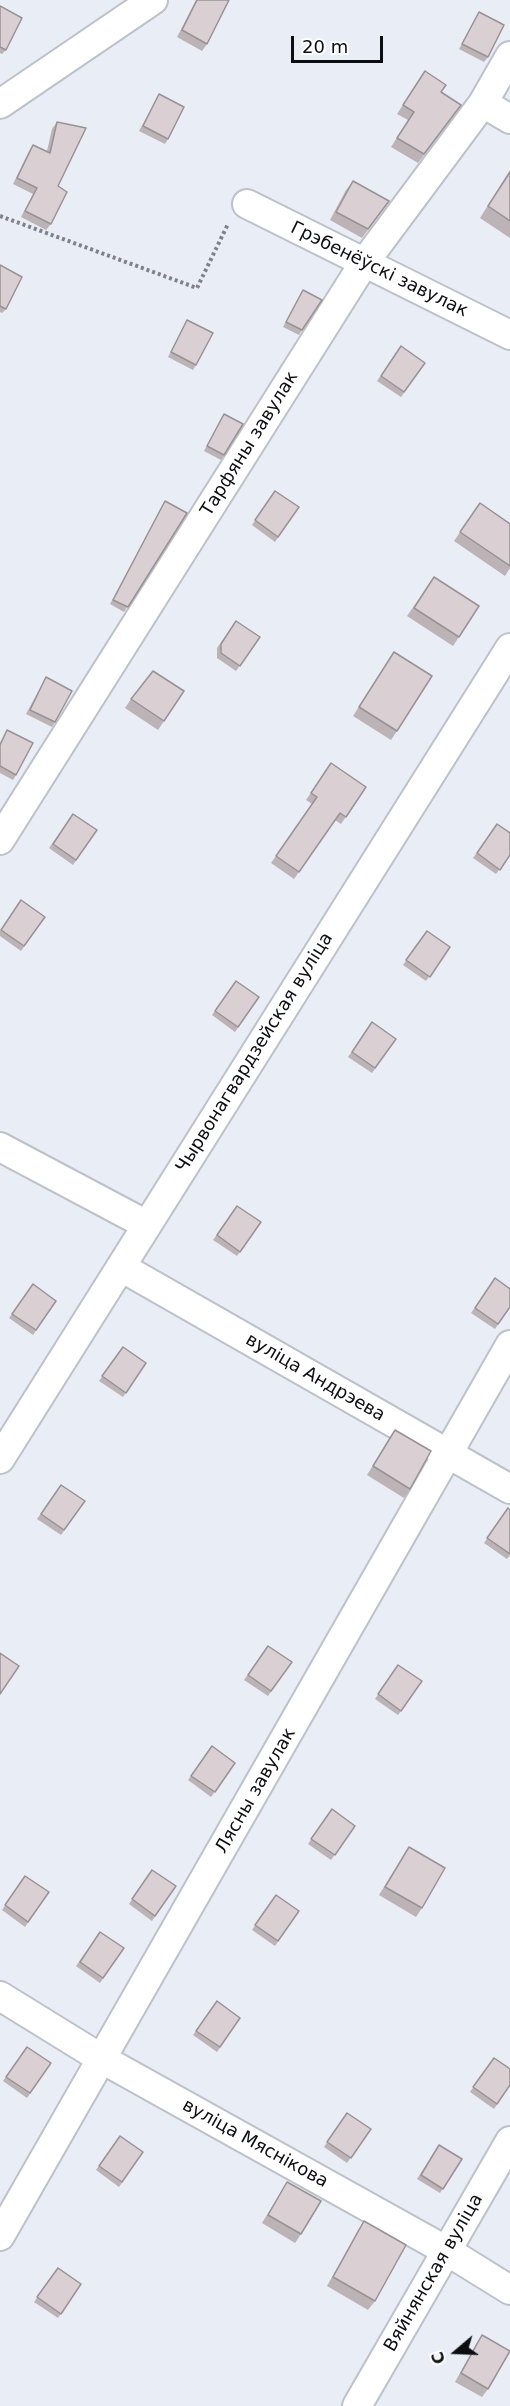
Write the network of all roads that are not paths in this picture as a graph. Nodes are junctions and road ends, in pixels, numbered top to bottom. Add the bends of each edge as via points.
1 (153, 0) edge
2 (510, 56) edge
3 (483, 103) junction
4 (0, 104) edge
5 (510, 119) edge
6 (247, 204) road end
7 (364, 263) junction
8 (510, 336) edge
9 (510, 648) edge
10 (0, 840) edge
11 (0, 1147) edge
12 (147, 1225) junction
13 (121, 1267) junction
14 (510, 1345) edge
15 (448, 1454) junction
16 (0, 1459) edge
17 (510, 1490) edge
18 (0, 1996) edge
19 (102, 2059) junction
20 (510, 2141) edge
21 (0, 2236) edge
22 (447, 2251) junction
23 (510, 2290) edge
24 (357, 2406) edge

1 - 4 street
2 - 3 street, Тарфяны завулак
3 - 5 street
3 - 7 street, Тарфяны завулак
6 - 7 street, Грэбенёўскі завулак
7 - 8 street, Грэбенёўскі завулак
7 - 10 street, Тарфяны завулак
9 - 12 street, Чырвонагвардзейская вуліца
11 - 12 street
12 - 13 street, Чырвонагвардзейская вуліца
13 - 15 street, вуліца Андрэева
13 - 16 street, Чырвонагвардзейская вуліца
14 - 15 street, Лясны завулак
15 - 17 street, вуліца Андрэева
15 - 19 street, Лясны завулак
18 - 19 street, вуліца Мяснікова
19 - 21 street, Лясны завулак
19 - 22 street, вуліца Мяснікова
20 - 22 street, Вяйнянская вуліца
22 - 23 street, вуліца Мяснікова
22 - 24 street, Вяйнянская вуліца

